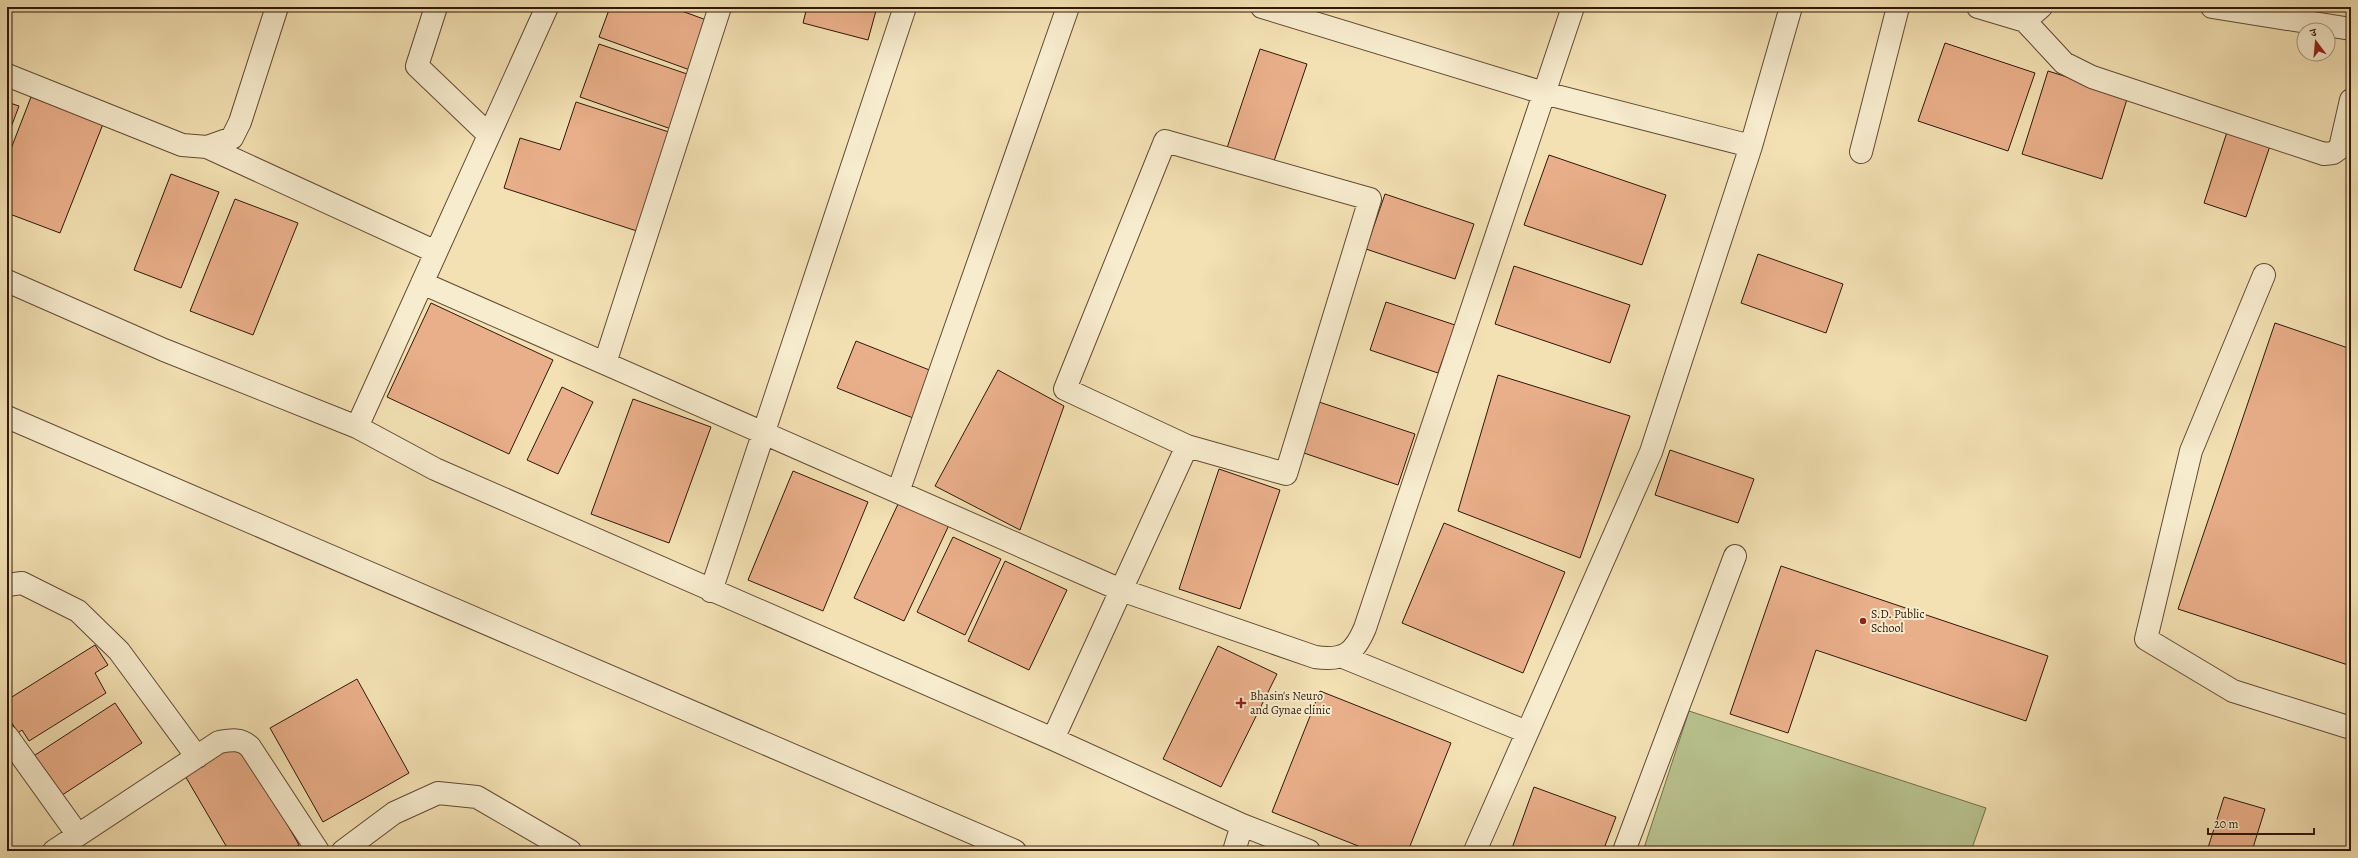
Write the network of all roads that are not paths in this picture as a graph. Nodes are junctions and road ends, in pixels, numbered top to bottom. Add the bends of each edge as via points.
1 (277, 7) edge
2 (436, 7) edge
3 (547, 7) edge
4 (720, 7) edge
5 (905, 7) edge
6 (1068, 7) edge
7 (1262, 7) edge
8 (1573, 7) edge
9 (1791, 7) edge
10 (1898, 7) edge
11 (1978, 7) edge
12 (2041, 7) edge
13 (2212, 7) edge
14 (2025, 21) junction
15 (2351, 29) edge
16 (7, 75) edge
17 (1544, 92) junction
18 (2351, 100) edge
19 (489, 135) junction
20 (1751, 146) junction
21 (207, 147) junction
22 (1861, 152) dead end
23 (436, 252) junction
24 (2264, 275) dead end
25 (7, 281) edge
26 (422, 283) junction
27 (605, 363) junction
28 (7, 417) edge
29 (357, 427) junction
30 (763, 432) junction
31 (1187, 446) junction
32 (898, 492) junction
33 (1735, 556) dead end
34 (7, 585) edge
35 (1121, 590) junction
36 (711, 591) junction
37 (1344, 657) junction
38 (2351, 728) edge
39 (1527, 732) junction
40 (7, 736) edge
41 (1053, 739) junction
42 (197, 757) junction
43 (1242, 824) junction
44 (78, 835) junction
45 (54, 851) edge
46 (318, 851) edge
47 (343, 851) edge
48 (570, 851) edge
49 (1015, 851) edge
50 (1234, 851) edge
51 (1309, 851) edge
52 (1475, 851) edge
53 (1624, 851) edge

1 - 21 street via 240,122 232,138
2 - 19 street via 417,66
3 - 19 street
4 - 27 street
5 - 30 street
6 - 32 street
7 - 17 street
8 - 17 street
9 - 20 street
10 - 22 street
11 - 14 street
12 - 14 street
13 - 15 street
14 - 18 street via 2064,63 2092,77 2324,154 2333,153 2340,148
16 - 21 street via 182,144
17 - 20 street
17 - 37 street via 1365,628 1358,646
19 - 23 street
20 - 39 street via 1651,452
21 - 23 street
23 - 26 street
24 - 38 street via 2191,451 2146,639 2233,691
25 - 29 street via 164,350
26 - 27 street
26 - 29 street
27 - 30 street
28 - 49 street
29 - 36 street via 435,469
30 - 32 street
30 - 36 street
31 - 31 street via 1065,389 1165,140 1370,199 1286,474
31 - 35 street
32 - 35 street
33 - 53 street
34 - 42 street via 22,583 78,611 119,651
35 - 37 street via 1315,657
35 - 41 street
36 - 41 street
37 - 39 street
39 - 52 street
40 - 44 street
41 - 43 street
42 - 44 street
42 - 46 street via 219,742 245,742
43 - 50 street
43 - 51 street
44 - 45 street
47 - 48 street via 394,813 438,793 477,797

